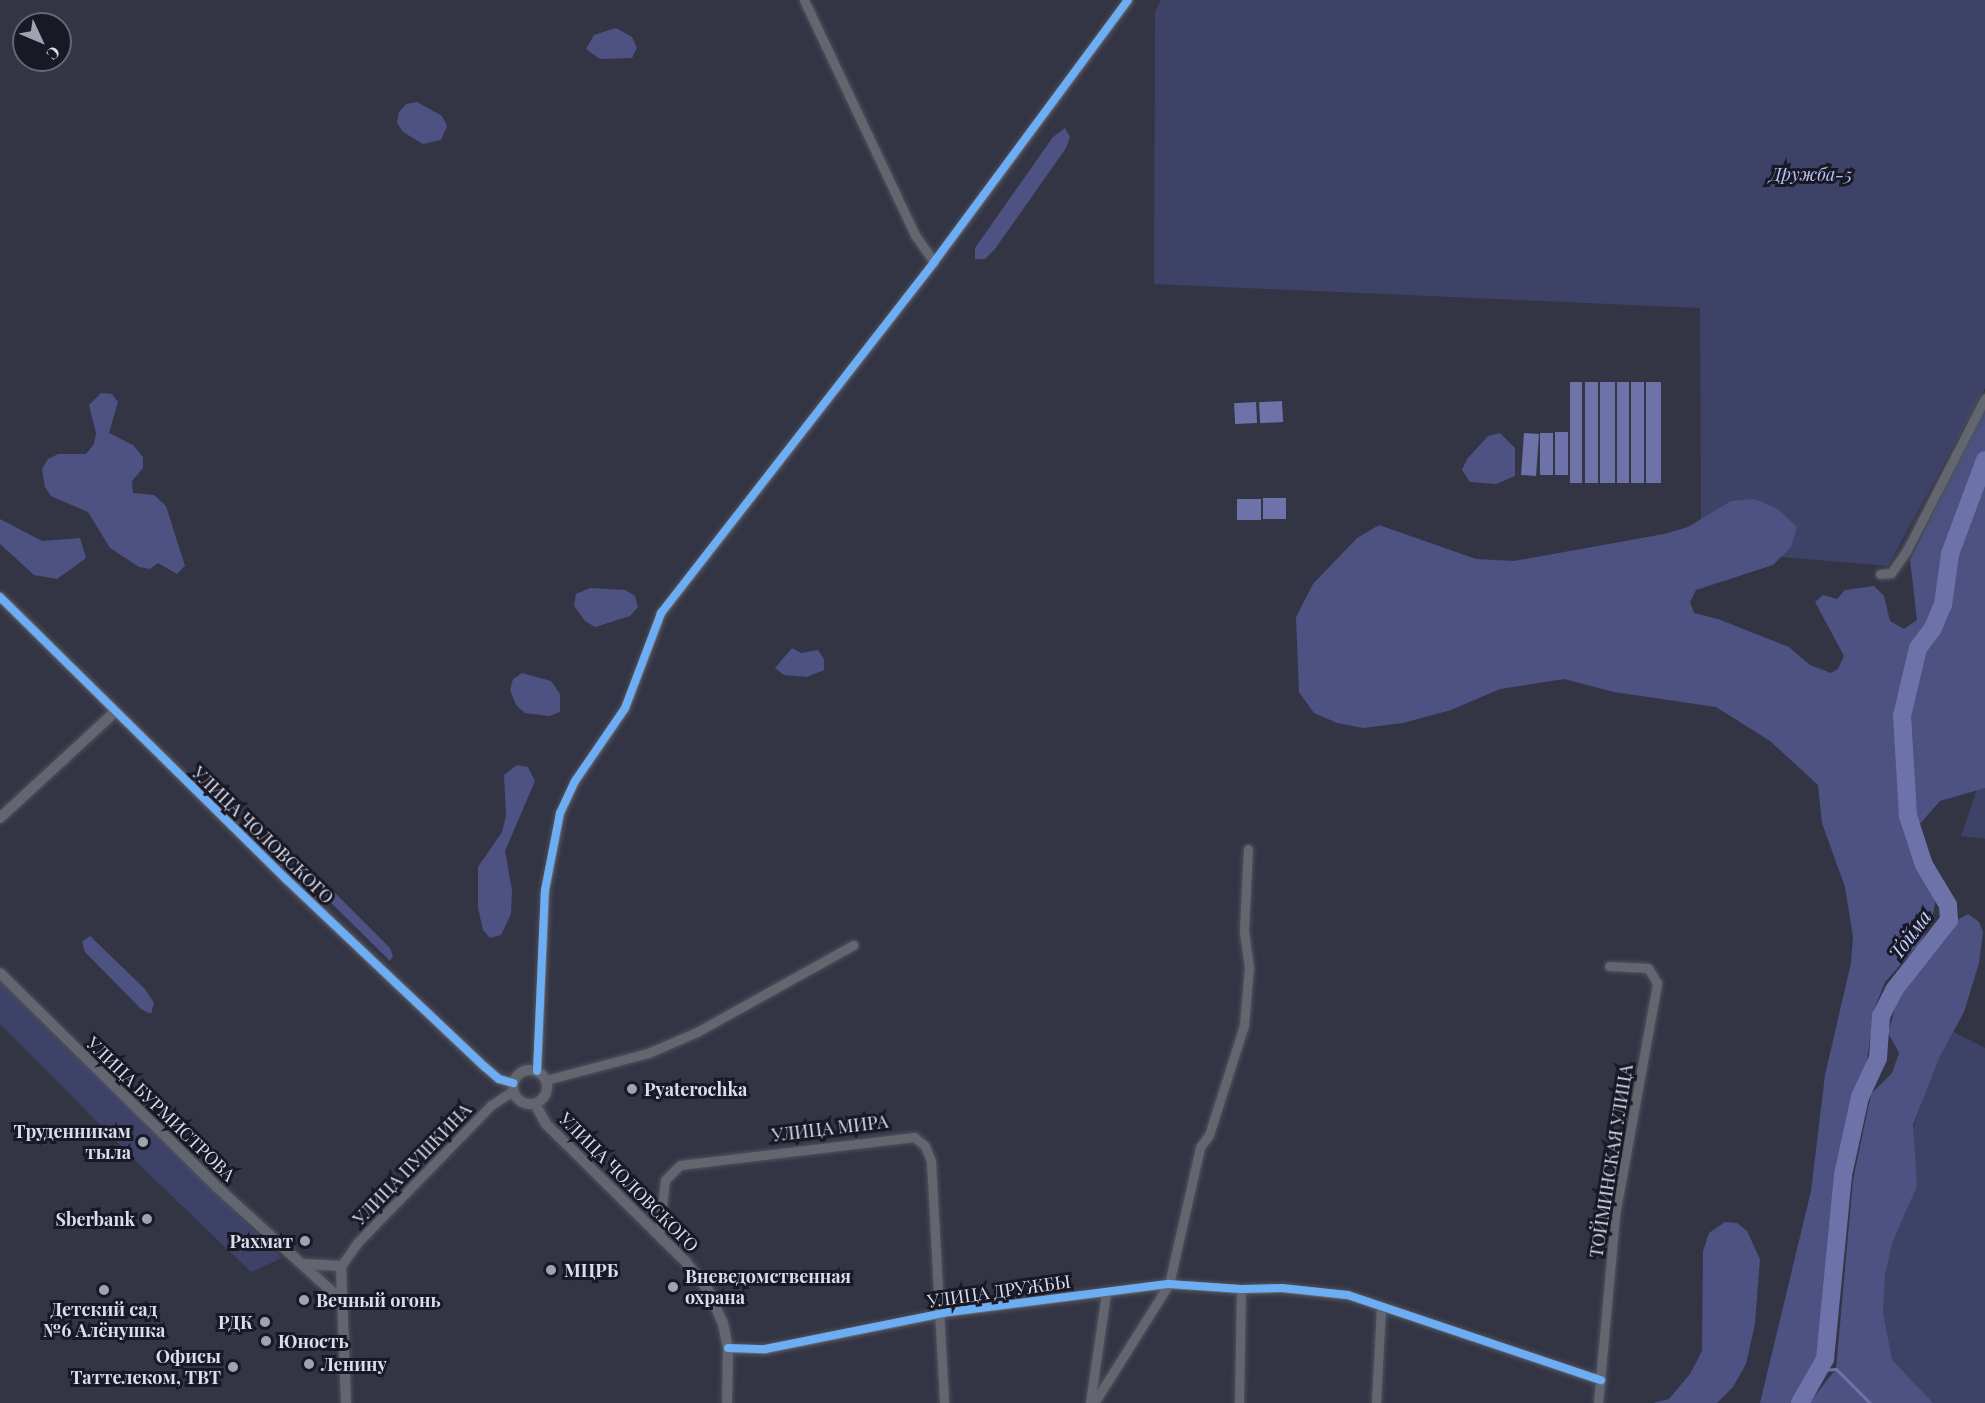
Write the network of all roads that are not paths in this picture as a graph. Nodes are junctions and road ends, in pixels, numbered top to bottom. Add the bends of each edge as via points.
1 (804, 0) edge
2 (1128, 0) edge
3 (934, 262) junction
4 (1985, 398) edge
5 (1880, 574) dead end
6 (1, 600) edge
7 (115, 712) junction
8 (0, 818) edge
9 (1248, 849) dead end
10 (853, 945) dead end
11 (1609, 966) dead end
12 (0, 973) edge
13 (537, 1071) junction
14 (546, 1080) junction
15 (513, 1087) junction
16 (535, 1104) junction
17 (658, 1234) junction
18 (304, 1264) junction
19 (341, 1266) junction
20 (1169, 1284) junction
21 (1242, 1289) junction
22 (1106, 1293) junction
23 (342, 1301) junction
24 (1381, 1309) junction
25 (939, 1314) junction
26 (728, 1348) junction
27 (1601, 1380) junction
28 (346, 1403) edge
29 (727, 1403) edge
30 (944, 1403) edge
31 (1092, 1403) edge
32 (1239, 1403) edge
33 (1376, 1403) edge
34 (1598, 1403) edge

1 - 3 street via 915,235
2 - 3 street
3 - 13 street via 661,613 624,708 567,796 552,841 545,890
4 - 5 street via 1906,550 1891,573
6 - 7 street, УЛИЦА ЧОЛОВСКОГО
7 - 8 street
7 - 15 street, УЛИЦА ЧОЛОВСКОГО via 485,1067
9 - 20 street via 1244,930 1249,967 1244,1025 1209,1135 1200,1147
10 - 14 street via 697,1032 648,1053
11 - 27 street, ТОЙМИНСКАЯ УЛИЦА via 1648,968 1657,983 1615,1215
12 - 18 street, УЛИЦА БУРМИСТРОВА via 218,1188
13 - 14 street
13 - 15 street via 522,1072
14 - 16 street via 546,1095
15 - 16 street via 521,1103
15 - 19 street, УЛИЦА ПУШКИНА via 357,1244
16 - 17 street, УЛИЦА ЧОЛОВСКОГО via 546,1124
17 - 25 street, УЛИЦА МИРА via 665,1180 680,1165 909,1135 926,1146 931,1161
17 - 26 street, УЛИЦА ЧОЛОВСКОГО via 708,1290 723,1323
18 - 19 street
18 - 23 street, УЛИЦА БУРМИСТРОВА via 325,1289
19 - 23 street
20 - 21 street, УЛИЦА ДРУЖБЫ
20 - 22 street, УЛИЦА ДРУЖБЫ
20 - 31 street
21 - 24 street, УЛИЦА ДРУЖБЫ via 1282,1288 1348,1295
21 - 32 street
22 - 25 street, УЛИЦА ДРУЖБЫ
22 - 31 street
23 - 28 street
24 - 27 street, УЛИЦА ДРУЖБЫ via 1404,1312
24 - 33 street
25 - 26 street, УЛИЦА ДРУЖБЫ via 765,1349
25 - 30 street, УЛИЦА МИРА
26 - 29 street, УЛИЦА ЧОЛОВСКОГО
27 - 34 street, ТОЙМИНСКАЯ УЛИЦА

